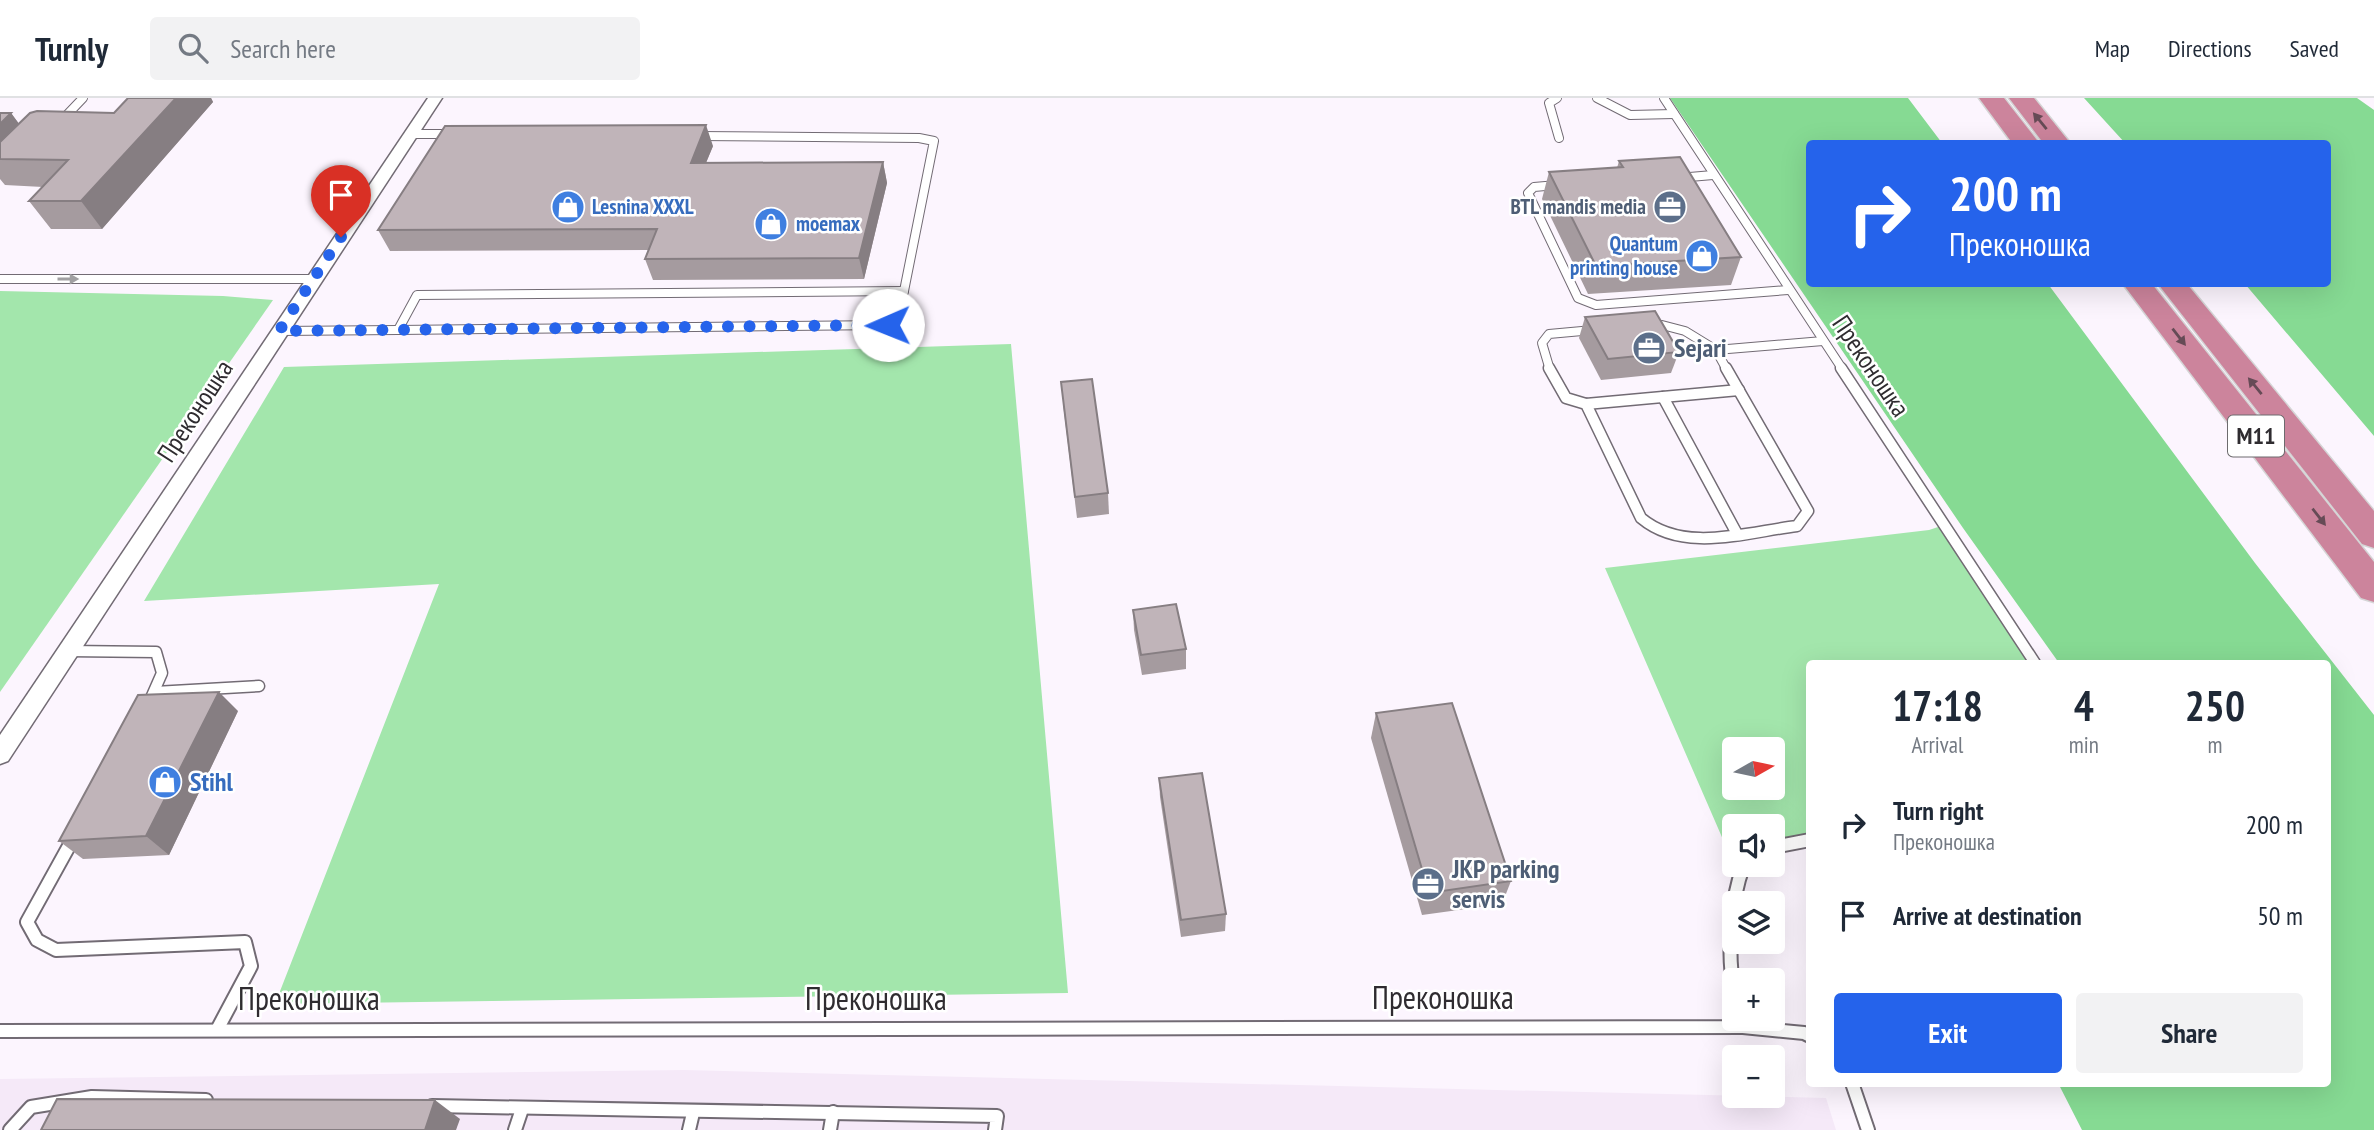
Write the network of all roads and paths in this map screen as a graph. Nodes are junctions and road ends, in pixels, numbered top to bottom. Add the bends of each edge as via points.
1 (83, 98) edge
2 (435, 98) edge
3 (1557, 98) edge
4 (1597, 98) edge
5 (1664, 98) edge
6 (1991, 98) edge
7 (2021, 98) edge
8 (1674, 114) junction
9 (56, 126) edge
10 (411, 134) junction
11 (466, 135) edge
12 (686, 136) edge
13 (1559, 138) dead end
14 (2023, 140) edge
15 (2055, 140) edge
16 (1713, 175) junction
17 (1662, 178) edge
18 (1573, 184) edge
19 (0, 279) edge
20 (314, 279) junction
21 (2139, 287) edge
22 (2174, 287) edge
23 (1788, 290) junction
24 (904, 291) junction
25 (1637, 327) edge
26 (398, 330) junction
27 (1600, 330) edge
28 (279, 331) junction
29 (1823, 341) junction
30 (1716, 350) junction
31 (1740, 390) junction
32 (1663, 397) junction
33 (1586, 404) junction
34 (1736, 532) junction
35 (2374, 535) edge
36 (2374, 588) edge
37 (68, 651) junction
38 (2033, 660) edge
39 (259, 686) dead end
40 (155, 692) junction
41 (141, 717) edge
42 (0, 754) edge
43 (81, 825) edge
44 (1806, 841) edge
45 (1785, 845) edge
46 (1739, 877) edge
47 (1731, 968) edge
48 (1722, 1023) edge
49 (218, 1028) junction
50 (1785, 1030) edge
51 (0, 1031) edge
52 (1806, 1034) edge
53 (1853, 1087) edge
54 (217, 1100) edge
55 (411, 1106) edge
56 (522, 1109) junction
57 (833, 1112) junction
58 (693, 1113) junction
59 (9, 1130) edge
60 (515, 1130) edge
61 (689, 1130) edge
62 (830, 1130) edge
63 (995, 1130) edge
64 (1868, 1130) edge

1 - 9 lane
2 - 10 street, Преконошка
3 - 13 lane via 1549,103
4 - 8 lane via 1630,115
5 - 8 lane, Преконошка
6 - 14 highway
15 -> 7 highway
8 - 16 lane, Преконошка
10 - 11 lane
10 - 20 street, Преконошка
12 - 24 lane via 934,141
16 - 17 lane
16 - 23 lane, Преконошка
18 - 23 lane via 1534,187 1528,193 1578,298 1584,302 1596,306
19 -> 20 lane
20 - 28 street, Преконошка
21 -> 36 highway, M11
35 -> 22 highway, M11
23 - 29 lane, Преконошка
24 - 26 lane via 417,295
24 - 26 lane via 895,321 888,325
25 - 30 lane via 1662,325 1685,331
26 - 28 lane
27 - 33 lane via 1549,334 1542,343 1564,396
28 - 37 street, Преконошка
29 - 30 lane
29 - 38 lane, Преконошка
30 - 31 lane
31 - 32 lane
31 - 34 lane via 1808,511 1797,526
32 - 33 lane
32 - 34 lane
33 - 34 lane via 1641,518 1650,526 1685,538
37 - 40 lane via 156,652 162,675
37 - 42 street, Преконошка
39 - 40 lane
40 - 41 lane
43 - 49 lane via 27,922 30,934 41,946 56,950 245,942 251,966
44 - 45 lane
46 - 47 lane via 1729,940
48 - 49 lane, Преконошка
49 - 51 lane, Преконошка
50 - 52 lane, Преконошка
53 - 64 lane
54 - 59 lane via 92,1097 31,1107
55 - 56 lane
56 - 58 lane
56 - 60 lane
57 - 58 lane
57 - 62 lane
57 - 63 lane via 997,1116
58 - 61 lane

